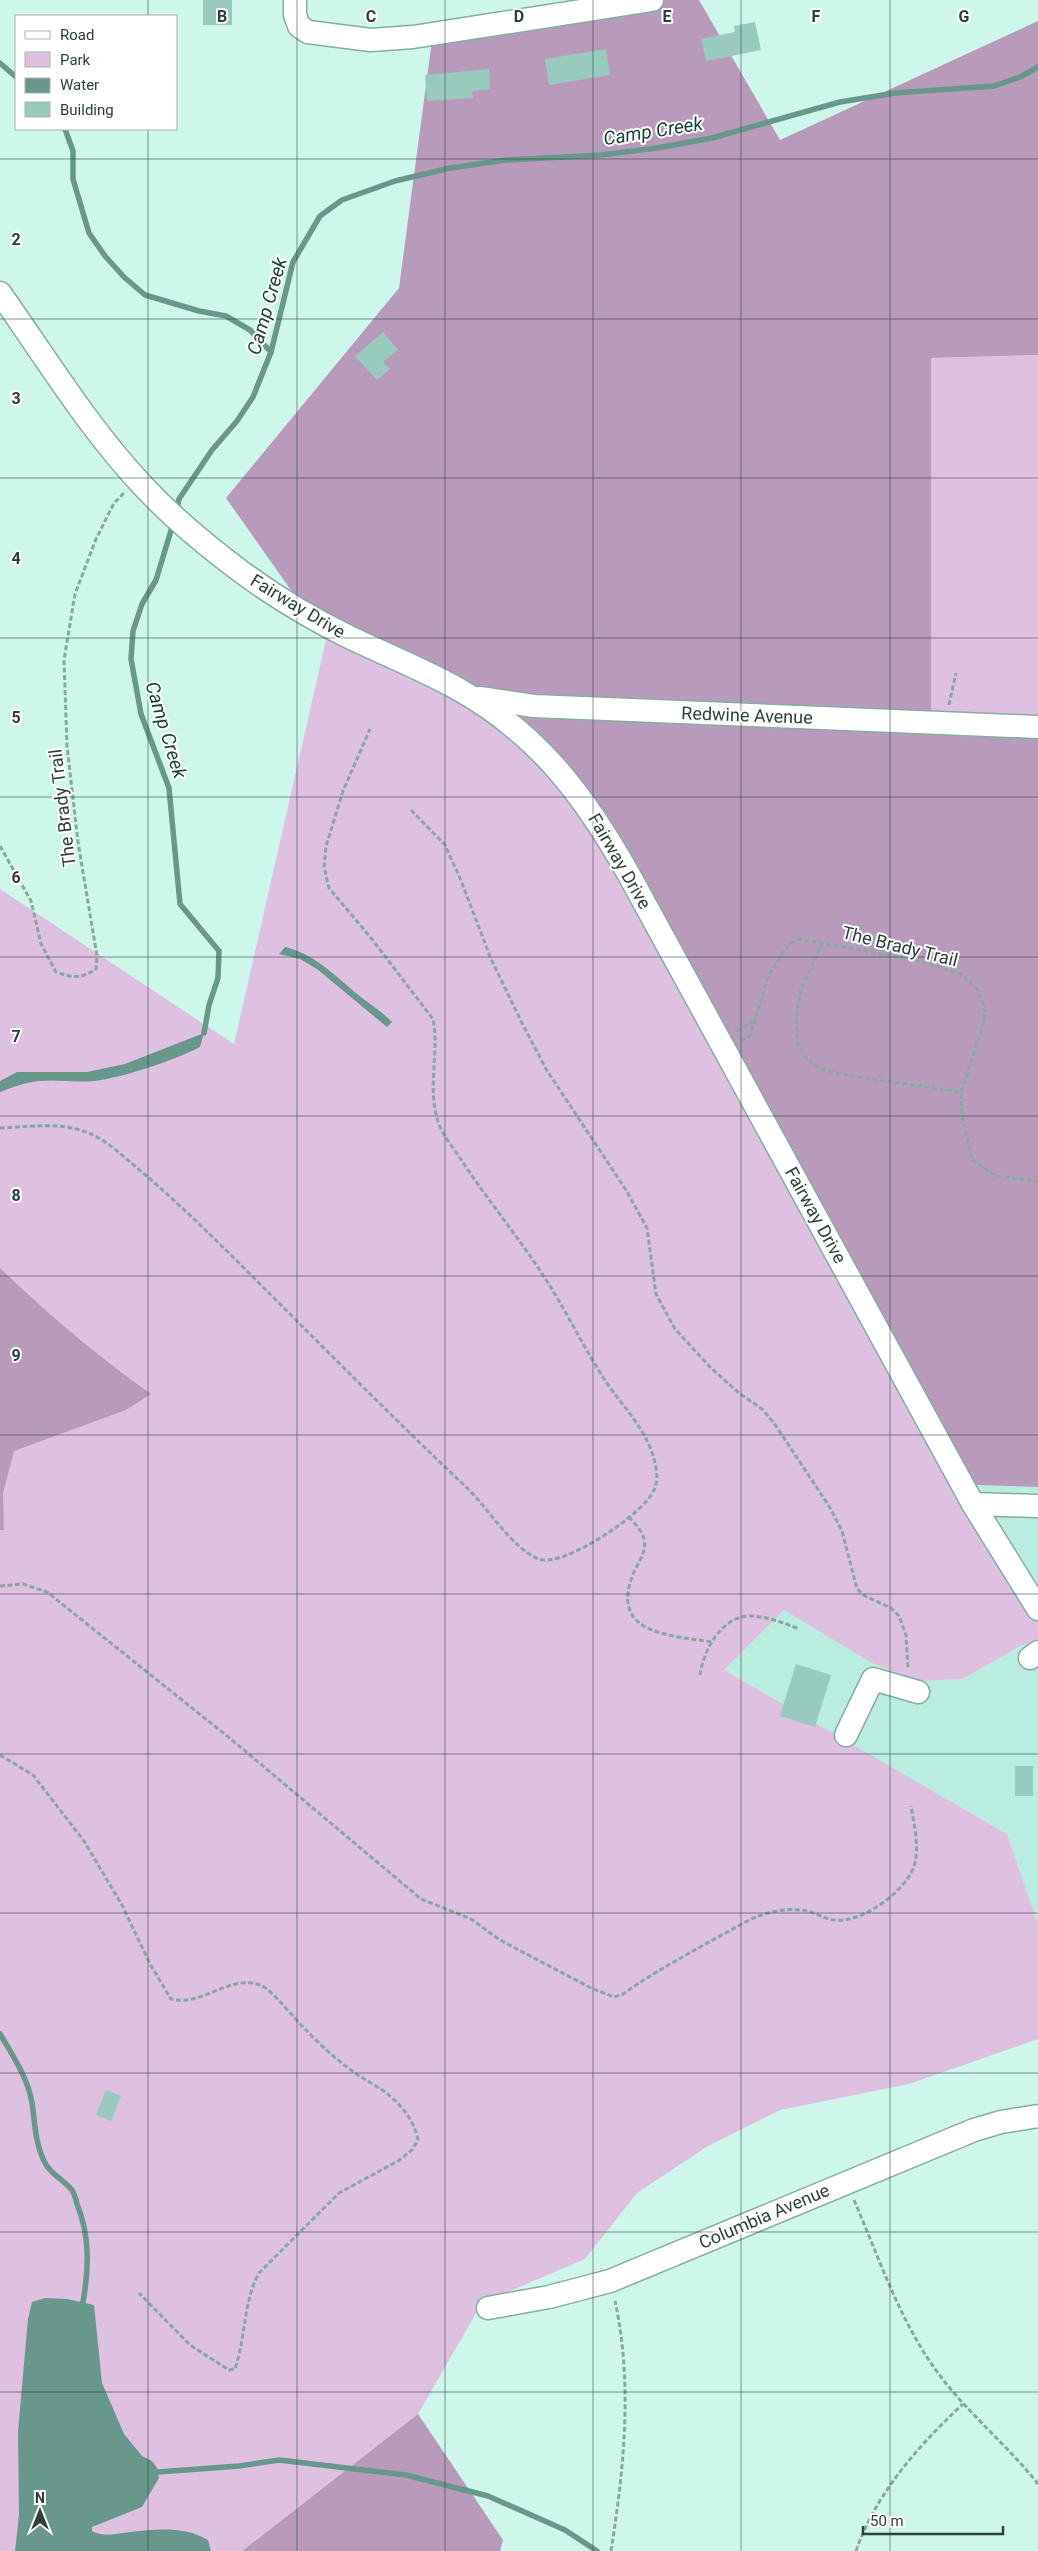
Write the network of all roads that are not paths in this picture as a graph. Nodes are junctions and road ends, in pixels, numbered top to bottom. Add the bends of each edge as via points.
1 (295, 0) edge
2 (652, 0) edge
3 (595, 4) edge
4 (0, 294) edge
5 (458, 689) junction
6 (1038, 727) edge
7 (973, 1504) junction
8 (1038, 1506) edge
9 (1038, 1609) edge
10 (914, 1692) road end
11 (846, 1735) dead end
12 (1038, 2116) edge
13 (488, 2308) dead end

1 - 3 street via 295,15 300,26 308,32 371,40 413,37
2 - 3 street
4 - 5 street, Fairway Drive via 91,422 138,480 171,514 276,596 348,636
5 - 6 street, Redwine Avenue via 484,699 534,706
5 - 7 street, Fairway Drive via 490,709 532,743 591,810 730,1045
7 - 8 street
7 - 9 street, Fairway Drive
10 - 11 street via 873,1679
12 - 13 street, Columbia Avenue via 974,2130 610,2281

